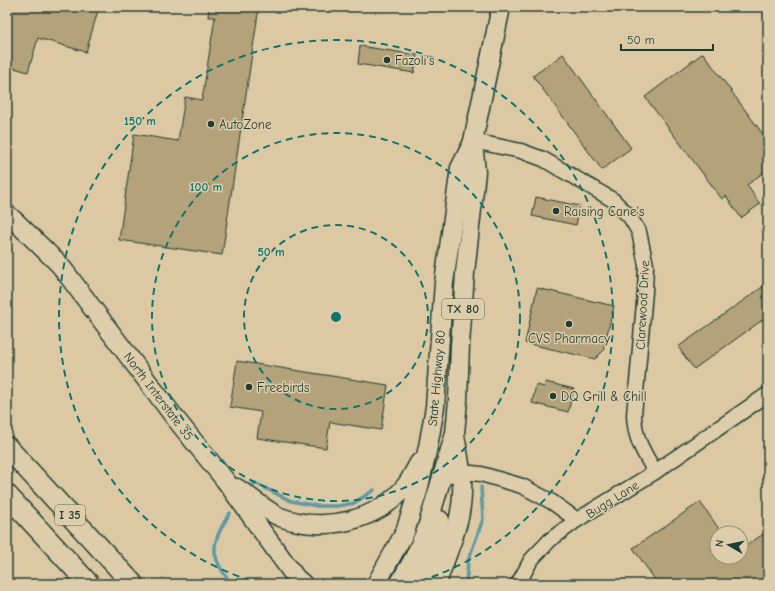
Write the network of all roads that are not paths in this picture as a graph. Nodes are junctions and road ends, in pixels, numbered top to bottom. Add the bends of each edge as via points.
1 (501, 7) edge
2 (473, 141) junction
3 (7, 214) edge
4 (444, 283) junction
5 (768, 394) edge
6 (454, 433) junction
7 (428, 446) junction
8 (7, 447) edge
9 (462, 472) junction
10 (655, 472) junction
11 (442, 477) junction
12 (225, 480) junction
13 (7, 495) edge
14 (577, 520) junction
15 (299, 582) edge
16 (89, 584) edge
17 (133, 584) edge
18 (376, 584) edge
19 (399, 584) edge
20 (419, 584) edge
21 (437, 584) edge
22 (518, 584) edge

1 - 2 main road, State Highway 80 / TX 80
2 - 4 main road, State Highway 80 / TX 80 via 460,168
2 - 6 main road, State Highway 80 / TX 80 via 476,172 465,273
2 - 10 street, Clarewood Drive via 521,151 543,159 613,200 630,217 639,232 646,264 634,430
3 - 12 main road, North Interstate 35 via 60,265
4 - 7 main road, State Highway 80 / TX 80 via 435,407
4 - 11 main road via 450,307 439,441
5 - 10 street, Bugg Lane
6 - 9 main road
6 - 11 main road, State Highway 80 / TX 80
7 - 12 main road via 407,484 390,501 354,520 328,524 299,522 278,516
7 - 18 main road, State Highway 80 / TX 80 via 405,532
8 - 17 highway, I 35
9 - 11 street, Bugg Lane
9 - 14 street, Bugg Lane via 481,474 522,486 552,502
9 - 21 main road via 460,513 456,531
10 - 14 street, Bugg Lane
11 - 19 main road, State Highway 80 / TX 80 via 426,531
11 - 20 main road via 440,520
12 - 15 main road, North Interstate 35
13 - 16 highway, I 35
14 - 22 street via 550,540 531,560

